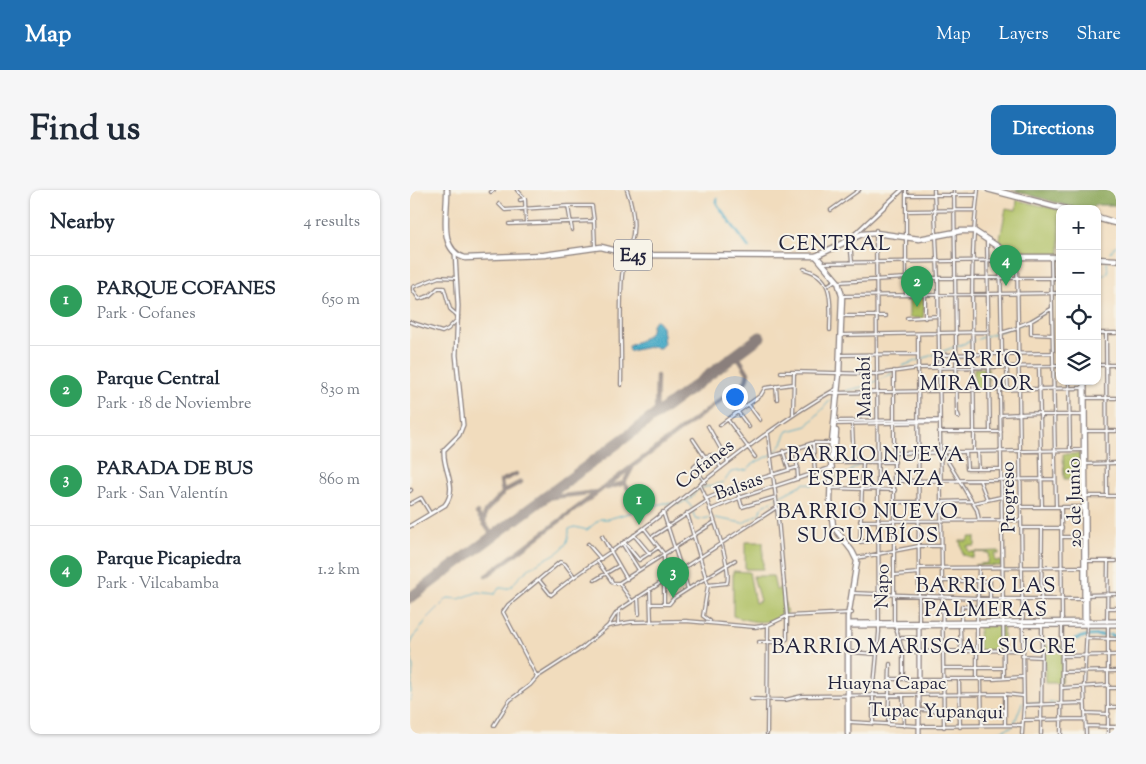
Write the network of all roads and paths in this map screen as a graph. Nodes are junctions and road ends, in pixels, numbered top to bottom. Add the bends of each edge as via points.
1 (448, 190) edge
2 (494, 190) edge
3 (517, 190) edge
4 (627, 190) edge
5 (859, 190) edge
6 (902, 190) edge
7 (906, 190) edge
8 (934, 190) edge
9 (954, 190) edge
10 (978, 190) edge
11 (988, 190) edge
12 (996, 190) edge
13 (491, 192) dead end
14 (934, 194) junction
15 (906, 195) junction
16 (954, 195) junction
17 (977, 195) junction
18 (525, 199) junction
19 (520, 200) dead end
20 (499, 204) dead end
21 (568, 206) junction
22 (1056, 206) edge
23 (1056, 208) edge
24 (526, 209) junction
25 (831, 210) dead end
26 (954, 210) junction
27 (976, 210) junction
28 (906, 211) junction
29 (935, 211) junction
30 (1101, 219) edge
31 (594, 221) junction
32 (570, 222) junction
33 (1116, 223) edge
34 (508, 224) dead end
35 (526, 224) junction
36 (974, 229) junction
37 (572, 230) dead end
38 (876, 232) junction
39 (954, 232) junction
40 (855, 234) junction
41 (906, 236) junction
42 (935, 236) junction
43 (850, 239) junction
44 (988, 240) junction
45 (595, 247) junction
46 (1000, 249) junction
47 (455, 252) junction
48 (626, 253) junction
49 (815, 256) junction
50 (465, 258) junction
51 (1051, 258) junction
52 (1056, 258) edge
53 (1101, 258) edge
54 (1016, 259) junction
55 (1116, 259) edge
56 (956, 260) junction
57 (1000, 260) junction
58 (907, 261) junction
59 (937, 261) junction
60 (973, 261) junction
61 (987, 261) junction
62 (822, 262) junction
63 (852, 262) junction
64 (875, 262) junction
65 (456, 266) junction
66 (804, 269) dead end
67 (456, 278) junction
68 (906, 278) junction
69 (938, 278) junction
70 (956, 278) junction
71 (973, 278) junction
72 (988, 278) junction
73 (1000, 278) junction
74 (1016, 278) junction
75 (1052, 278) junction
76 (1056, 278) edge
77 (875, 279) junction
78 (837, 281) junction
79 (828, 285) junction
80 (988, 294) junction
81 (1001, 294) junction
82 (1016, 294) junction
83 (1052, 294) junction
84 (1056, 294) edge
85 (938, 295) junction
86 (972, 295) junction
87 (842, 296) junction
88 (875, 296) junction
89 (906, 296) junction
90 (925, 296) junction
91 (957, 296) junction
92 (1052, 309) junction
93 (841, 316) junction
94 (876, 316) junction
95 (886, 316) dead end
96 (938, 316) junction
97 (458, 317) junction
98 (907, 318) dead end
99 (925, 318) junction
100 (1031, 321) junction
101 (410, 322) edge
102 (1018, 327) junction
103 (830, 330) dead end
104 (988, 332) junction
105 (1001, 333) junction
106 (1101, 333) edge
107 (1106, 333) junction
108 (1116, 333) edge
109 (918, 334) junction
110 (938, 334) junction
111 (957, 334) junction
112 (973, 334) junction
113 (841, 335) junction
114 (876, 335) junction
115 (1052, 335) junction
116 (1002, 352) junction
117 (1006, 352) junction
118 (1053, 352) junction
119 (973, 353) junction
120 (989, 353) junction
121 (1018, 353) junction
122 (840, 354) junction
123 (876, 354) junction
124 (918, 354) junction
125 (938, 354) junction
126 (957, 354) junction
127 (1101, 365) edge
128 (1106, 365) junction
129 (1116, 365) edge
130 (1007, 366) junction
131 (1018, 366) junction
132 (1039, 366) junction
133 (1053, 366) junction
134 (956, 367) junction
135 (973, 367) junction
136 (989, 367) junction
137 (919, 368) junction
138 (939, 368) junction
139 (894, 371) junction
140 (781, 372) dead end
141 (794, 372) junction
142 (839, 374) junction
143 (877, 374) junction
144 (794, 384) junction
145 (621, 385) dead end
146 (1069, 385) edge
147 (776, 386) junction
148 (1084, 388) joint
149 (1054, 389) junction
150 (1069, 389) junction
151 (1040, 390) junction
152 (838, 391) junction
153 (973, 391) junction
154 (989, 391) junction
155 (1000, 391) junction
156 (1008, 391) junction
157 (1019, 391) junction
158 (938, 392) junction
159 (957, 392) junction
160 (828, 393) junction
161 (895, 393) junction
162 (919, 393) junction
163 (877, 394) junction
164 (1084, 398) junction
165 (1106, 398) junction
166 (1116, 398) edge
167 (776, 399) dead end
168 (748, 404) junction
169 (738, 412) junction
170 (958, 414) dead end
171 (1019, 414) junction
172 (1040, 414) junction
173 (793, 415) junction
174 (1001, 415) junction
175 (1069, 415) junction
176 (1083, 415) junction
177 (1054, 416) junction
178 (728, 420) junction
179 (760, 420) dead end
180 (918, 421) junction
181 (940, 421) junction
182 (835, 422) junction
183 (877, 422) junction
184 (895, 422) junction
185 (852, 424) junction
186 (720, 425) dead end
187 (708, 426) dead end
188 (749, 427) dead end
189 (1106, 431) junction
190 (1116, 431) edge
191 (768, 432) junction
192 (939, 432) junction
193 (974, 432) junction
194 (990, 432) junction
195 (1001, 432) junction
196 (1085, 432) junction
197 (692, 439) dead end
198 (813, 443) junction
199 (834, 444) junction
200 (748, 446) junction
201 (796, 448) junction
202 (1041, 450) junction
203 (1055, 450) junction
204 (1070, 450) junction
205 (1084, 450) junction
206 (783, 451) junction
207 (1001, 451) junction
208 (1020, 451) junction
209 (919, 452) junction
210 (941, 452) junction
211 (966, 452) junction
212 (974, 452) junction
213 (978, 452) junction
214 (895, 453) junction
215 (772, 455) junction
216 (755, 456) dead end
217 (706, 457) junction
218 (728, 462) junction
219 (854, 462) junction
220 (863, 462) junction
221 (877, 462) junction
222 (895, 462) junction
223 (1116, 463) edge
224 (1086, 464) junction
225 (1107, 464) junction
226 (832, 465) junction
227 (798, 467) junction
228 (721, 468) junction
229 (979, 469) junction
230 (789, 470) junction
231 (1001, 470) junction
232 (815, 473) junction
233 (773, 474) junction
234 (798, 479) junction
235 (1020, 479) junction
236 (1041, 479) junction
237 (1055, 479) junction
238 (980, 480) junction
239 (1002, 480) junction
240 (895, 481) junction
241 (959, 481) junction
242 (705, 482) junction
243 (919, 482) junction
244 (940, 482) junction
245 (736, 486) junction
246 (774, 487) junction
247 (701, 488) junction
248 (832, 488) junction
249 (862, 489) junction
250 (877, 489) junction
251 (895, 490) junction
252 (1087, 496) junction
253 (1107, 496) junction
254 (1116, 496) edge
255 (776, 497) junction
256 (1002, 497) junction
257 (739, 498) junction
258 (706, 500) junction
259 (987, 500) junction
260 (895, 502) junction
261 (918, 502) junction
262 (940, 502) junction
263 (972, 502) junction
264 (410, 504) edge
265 (1061, 506) junction
266 (1085, 506) junction
267 (777, 507) junction
268 (1042, 507) junction
269 (1056, 507) junction
270 (1021, 508) junction
271 (710, 510) junction
272 (663, 512) junction
273 (430, 513) junction
274 (687, 513) junction
275 (895, 520) junction
276 (919, 520) junction
277 (941, 520) junction
278 (979, 520) junction
279 (1002, 520) junction
280 (1021, 520) junction
281 (860, 521) junction
282 (878, 521) junction
283 (714, 523) junction
284 (411, 524) edge
285 (668, 525) junction
286 (644, 528) junction
287 (1022, 528) junction
288 (1042, 528) junction
289 (1062, 528) junction
290 (634, 535) junction
291 (694, 535) junction
292 (602, 536) dead end
293 (651, 537) junction
294 (1062, 537) junction
295 (1085, 537) junction
296 (878, 540) junction
297 (623, 543) junction
298 (720, 543) junction
299 (588, 544) dead end
300 (919, 546) junction
301 (941, 546) junction
302 (659, 547) junction
303 (675, 547) junction
304 (895, 550) junction
305 (610, 552) junction
306 (650, 554) junction
307 (664, 554) junction
308 (879, 554) junction
309 (700, 557) junction
310 (857, 558) junction
311 (601, 559) junction
312 (735, 560) dead end
313 (1108, 561) junction
314 (598, 562) junction
315 (1116, 562) edge
316 (727, 565) junction
317 (1085, 565) junction
318 (618, 566) junction
319 (942, 567) junction
320 (979, 567) junction
321 (1002, 567) junction
322 (1021, 567) junction
323 (1042, 567) junction
324 (681, 568) junction
325 (919, 568) junction
326 (1062, 568) junction
327 (640, 570) junction
328 (919, 573) junction
329 (606, 574) junction
330 (895, 575) junction
331 (575, 576) junction
332 (627, 578) junction
333 (706, 578) junction
334 (539, 580) junction
335 (595, 580) dead end
336 (665, 580) junction
337 (942, 581) junction
338 (979, 581) junction
339 (620, 583) junction
340 (708, 585) junction
341 (650, 589) junction
342 (688, 589) junction
343 (853, 594) junction
344 (1108, 594) junction
345 (1116, 594) edge
346 (879, 596) junction
347 (895, 596) junction
348 (919, 596) junction
349 (1085, 596) junction
350 (638, 597) junction
351 (943, 597) junction
352 (978, 598) junction
353 (990, 599) junction
354 (1003, 599) junction
355 (1022, 599) junction
356 (1042, 600) junction
357 (1062, 600) junction
358 (631, 601) junction
359 (652, 604) junction
360 (664, 604) junction
361 (978, 608) junction
362 (1107, 608) junction
363 (1116, 608) edge
364 (617, 612) junction
365 (850, 613) junction
366 (639, 614) dead end
367 (787, 616) junction
368 (651, 621) junction
369 (710, 621) junction
370 (618, 623) junction
371 (849, 623) junction
372 (919, 623) junction
373 (943, 623) junction
374 (961, 623) junction
375 (977, 623) junction
376 (1062, 623) junction
377 (1086, 623) junction
378 (1108, 623) junction
379 (1116, 623) edge
380 (878, 624) junction
381 (895, 624) junction
382 (1004, 624) junction
383 (1022, 624) junction
384 (1042, 624) junction
385 (768, 625) junction
386 (608, 626) junction
387 (898, 638) junction
388 (919, 638) junction
389 (1087, 638) junction
390 (1108, 638) junction
391 (1116, 639) edge
392 (759, 642) dead end
393 (768, 642) junction
394 (1004, 650) junction
395 (1022, 650) junction
396 (944, 651) junction
397 (961, 651) junction
398 (977, 651) junction
399 (849, 652) junction
400 (903, 652) junction
401 (919, 652) junction
402 (877, 654) junction
403 (1085, 654) junction
404 (1109, 654) junction
405 (1116, 654) edge
406 (1022, 656) junction
407 (1063, 656) junction
408 (1042, 657) junction
409 (890, 664) dead end
410 (944, 668) junction
411 (977, 668) junction
412 (1004, 668) junction
413 (1085, 671) junction
414 (1109, 671) junction
415 (1116, 671) edge
416 (1062, 672) junction
417 (1022, 676) junction
418 (537, 677) junction
419 (959, 678) junction
420 (977, 678) junction
421 (981, 678) junction
422 (1004, 678) junction
423 (890, 679) junction
424 (903, 679) junction
425 (919, 679) junction
426 (944, 679) junction
427 (1084, 686) junction
428 (1109, 687) junction
429 (1062, 688) junction
430 (1116, 688) edge
431 (981, 694) junction
432 (1004, 694) junction
433 (849, 695) junction
434 (919, 695) junction
435 (945, 695) junction
436 (959, 695) junction
437 (1021, 695) junction
438 (873, 696) junction
439 (888, 696) junction
440 (903, 696) junction
441 (751, 699) dead end
442 (768, 700) junction
443 (1084, 703) junction
444 (1062, 704) junction
445 (1024, 705) junction
446 (1041, 705) junction
447 (1109, 707) junction
448 (1116, 707) edge
449 (919, 710) junction
450 (944, 710) junction
451 (982, 710) junction
452 (1004, 710) junction
453 (960, 711) junction
454 (1085, 713) junction
455 (1109, 714) junction
456 (1085, 719) junction
457 (1023, 720) junction
458 (1042, 720) junction
459 (1061, 720) junction
460 (849, 722) junction
461 (873, 724) junction
462 (1005, 724) junction
463 (1022, 724) junction
464 (494, 725) dead end
465 (888, 725) junction
466 (904, 726) junction
467 (919, 726) junction
468 (944, 726) junction
469 (982, 726) junction
470 (1086, 726) junction
471 (1108, 726) junction
472 (960, 727) junction
473 (1116, 727) edge
474 (767, 734) edge
475 (848, 734) edge
476 (919, 734) edge
477 (1022, 734) edge
478 (1041, 734) edge
479 (1061, 734) edge
480 (1086, 734) edge
481 (1108, 734) edge

1 - 47 main road via 446,231
2 - 13 street
3 - 18 street
4 - 48 street via 634,228
5 - 25 street
6 - 40 main road
7 - 15 street
8 - 14 street
9 - 16 street
10 - 17 street
11 - 23 main road
12 - 22 main road
14 - 15 street
14 - 16 street
14 - 29 street
15 - 28 street
16 - 17 street
16 - 26 street
17 - 27 street
18 - 19 street
18 - 24 street
20 - 24 street via 505,210
21 - 24 street
21 - 31 street via 592,206
21 - 32 street
24 - 35 street
26 - 27 street
26 - 29 street
26 - 39 street
27 - 36 street
28 - 29 street
28 - 41 street
29 - 42 street
30 - 33 main road
31 - 32 street
31 - 45 street
32 - 35 street
32 - 37 street
34 - 35 street
36 - 39 main road, E45
36 - 44 main road
36 - 60 street
38 - 40 main road, E45
38 - 41 main road, E45
38 - 43 main road, E45
38 - 64 street, Manabí
39 - 42 main road, E45
39 - 56 street
40 - 49 main road, E45
41 - 42 main road, E45
41 - 58 street
42 - 59 street
43 - 49 main road, E45
43 - 63 street
44 - 46 main road
44 - 54 main road
44 - 61 street
45 - 48 main road, E45
45 - 50 main road, E45 via 544,255
46 - 54 main road
46 - 57 street
47 - 50 main road
47 - 65 main road
48 - 49 main road, E45
48 - 145 street via 622,291
49 - 62 main road
50 - 65 main road
51 - 52 main road
51 - 54 main road
51 - 75 street
53 - 55 main road
54 - 57 street
54 - 74 street, Progreso
56 - 59 street
56 - 60 street
56 - 70 street
57 - 61 street
57 - 73 street
58 - 59 street
58 - 64 street
58 - 68 street
59 - 69 street
60 - 61 street
60 - 71 street
61 - 72 street
62 - 63 street
62 - 78 main road
63 - 64 street
64 - 77 street, Manabí
65 - 67 main road
66 - 79 street via 816,272
67 - 97 main road
67 - 97 street via 439,277 413,290 419,299 444,288 450,309
68 - 69 street
68 - 77 street
68 - 89 street
69 - 70 street
69 - 85 street
70 - 71 street
70 - 91 street
71 - 72 street
71 - 86 street
72 - 73 street
72 - 80 street
73 - 74 street
73 - 81 street
74 - 75 street
74 - 82 street, Progreso
75 - 76 street
75 - 83 street
77 - 78 street
77 - 88 street, Manabí
78 - 79 street
78 - 87 main road
79 - 103 street
80 - 81 street
80 - 86 street
80 - 104 street
81 - 82 street
81 - 105 street
82 - 83 street
82 - 102 street, Progreso
83 - 84 street
83 - 92 street
85 - 90 street
85 - 91 street
85 - 96 street
86 - 91 street
86 - 112 street
87 - 88 street
87 - 93 main road
88 - 89 street
88 - 94 street, Manabí
89 - 90 street
90 - 99 street
91 - 111 street
92 - 100 street
92 - 115 street
93 - 94 street
93 - 113 main road
94 - 95 street
94 - 114 street, Manabí
96 - 99 street
96 - 110 street
97 - 101 street via 442,332
97 - 273 main road via 456,355 463,425 459,436 444,450 452,486 450,495 445,505
98 - 99 street
100 - 102 street
100 - 115 street via 1031,334
102 - 105 street
102 - 121 street, Progreso
104 - 112 street
104 - 120 street
105 - 116 street
106 - 107 street
107 - 108 street
107 - 128 street
109 - 110 street
109 - 114 street
109 - 124 street
110 - 111 street
110 - 125 street
111 - 112 street
111 - 126 street
112 - 119 street
113 - 114 street
113 - 122 main road
114 - 123 street, Manabí
115 - 118 street
116 - 117 street
116 - 120 street
117 - 121 street
117 - 130 street
118 - 121 street
118 - 133 street
119 - 120 street
119 - 126 street
119 - 135 street
120 - 136 street
121 - 131 street, Progreso
122 - 123 street
122 - 142 main road
123 - 124 street
123 - 143 street, Manabí
124 - 137 street
125 - 126 street
125 - 138 street
126 - 134 street
127 - 128 street
128 - 129 street
128 - 165 street
130 - 131 street
130 - 136 street
130 - 156 street
131 - 132 street
131 - 157 street, Progreso
132 - 133 street
132 - 151 street
133 - 149 street
134 - 135 street
134 - 138 street
134 - 159 street
135 - 136 street
135 - 153 street
136 - 154 street
137 - 138 street
137 - 139 street
137 - 162 street
138 - 158 street
139 - 143 street
139 - 161 street, Napo
140 - 141 street
141 - 142 street
141 - 144 street
142 - 143 street
142 - 152 main road
143 - 163 street, Manabí
144 - 147 street
144 - 173 street
146 - 150 street
147 - 167 street
147 - 168 street via 765,388
148 - 150 street, Cofanes
148 - 164 main road, 20 de Junio
149 - 150 street, Cofanes
149 - 151 street, Cofanes
149 - 177 street
150 - 175 street
151 - 157 street, Cofanes
151 - 172 street
152 - 160 street, Cofanes
152 - 160 street, Cofanes
152 - 163 street, Cofanes
152 - 182 main road
153 - 154 street, Cofanes
153 - 159 street, Cofanes
153 - 193 street
154 - 155 street, Cofanes
154 - 194 street
155 - 156 street, Cofanes
155 - 174 street
156 - 157 street, Cofanes
157 - 171 street, Progreso
158 - 159 street, Cofanes
158 - 162 street, Cofanes
158 - 181 street
159 - 170 street
160 - 173 street, Cofanes
161 - 162 street, Cofanes
161 - 163 street, Cofanes
161 - 184 street, Napo
162 - 180 street
163 - 183 street, Manabí
164 - 165 street
164 - 176 main road, 20 de Junio
164 - 196 main road, 20 de Junio
165 - 166 street
165 - 189 street
168 - 169 street
168 - 179 street
169 - 178 street
169 - 188 street
171 - 172 street
171 - 174 street
171 - 208 street, Progreso
172 - 177 street
172 - 202 street
173 - 191 street, Cofanes
174 - 195 street
175 - 176 street
175 - 177 street
175 - 204 street
176 - 205 main road, 20 de Junio
177 - 203 street
178 - 186 street
178 - 200 street
180 - 181 street
180 - 184 street
180 - 209 street
181 - 192 street
182 - 183 street
182 - 185 street
182 - 199 main road
183 - 184 street
183 - 185 street
183 - 221 street, Manabí
184 - 214 street, Napo
185 - 219 street
187 - 218 street
189 - 190 street
189 - 196 street
189 - 225 street
191 - 200 street, Cofanes
191 - 215 street
192 - 193 street
192 - 210 street
193 - 194 street
193 - 212 street
194 - 195 street
195 - 207 street
196 - 205 main road, 20 de Junio
197 - 217 street
198 - 199 street
198 - 201 street
198 - 232 street
199 - 226 main road
200 - 216 street
200 - 218 street, Cofanes
201 - 206 street
201 - 227 street
202 - 203 street
202 - 208 street
202 - 236 street
203 - 204 street
203 - 237 street
204 - 205 street
205 - 224 main road, 20 de Junio
205 - 266 main road, 20 de Junio
206 - 215 street
206 - 230 street
207 - 208 street
207 - 213 street
207 - 231 street
208 - 235 street, Progreso
209 - 210 street
209 - 214 street
209 - 243 street
210 - 211 street
210 - 241 street
210 - 244 street
211 - 212 street
211 - 229 street via 967,469
212 - 213 street
213 - 229 street
214 - 222 street, Napo
215 - 233 street
217 - 228 street via 713,455
217 - 242 street via 694,466
218 - 228 street, Cofanes
219 - 220 street, Balsas
219 - 226 street, Balsas
220 - 221 street, Balsas
220 - 249 street
221 - 222 street, Balsas
221 - 250 street, Manabí
222 - 240 street, Napo
223 - 225 street
224 - 225 street
224 - 252 main road, 20 de Junio
225 - 253 street
226 - 232 street, Balsas
226 - 248 main road
227 - 230 street
227 - 234 street
228 - 242 street, Cofanes
229 - 231 street
230 - 233 street
231 - 239 street
232 - 234 street, Balsas
233 - 245 street
233 - 246 street
234 - 246 street, Balsas
235 - 236 street
235 - 239 street
235 - 270 street, Progreso
236 - 237 street
236 - 268 street
237 - 269 street
238 - 239 street
238 - 241 street
238 - 259 street
239 - 256 street
240 - 243 street
240 - 251 street, Napo
241 - 244 street
241 - 263 street
242 - 247 street, Cofanes
243 - 244 street
243 - 261 street
244 - 262 street
245 - 257 street
245 - 258 street
246 - 255 street
246 - 257 street, Balsas
247 - 258 street
247 - 272 street, Cofanes
248 - 249 street
248 - 310 main road via 831,522
249 - 250 street
249 - 281 street
250 - 251 street
250 - 282 street, Manabí
251 - 260 street, Napo
252 - 253 street
252 - 266 main road, 20 de Junio
253 - 254 street
255 - 257 street via 742,507
255 - 267 street
256 - 259 street
256 - 279 street
257 - 271 street, Balsas
258 - 271 street
258 - 274 street
259 - 263 street
260 - 261 street
260 - 275 street, Napo
261 - 276 street
262 - 263 street
262 - 277 street
263 - 278 street
264 - 273 street via 420,498
265 - 266 street
265 - 269 street
265 - 289 street
266 - 295 main road, 20 de Junio
267 - 298 street
267 - 367 street
268 - 269 street
268 - 270 street
270 - 280 street, Progreso
271 - 283 street
272 - 285 street
272 - 286 street, Cofanes
273 - 284 main road
274 - 285 street
274 - 291 street
275 - 276 street
275 - 282 street
275 - 304 street, Napo
276 - 277 street
276 - 300 street
277 - 278 street
277 - 301 street
278 - 279 street
279 - 280 street
279 - 321 street
280 - 287 street, Progreso
281 - 282 street
281 - 296 street via 860,542
282 - 296 street, Manabí
283 - 291 street
283 - 298 street
285 - 293 street
285 - 303 street
286 - 290 street, Cofanes
286 - 293 street
287 - 288 street
287 - 322 street, Progreso
288 - 289 street
288 - 323 street
289 - 294 street
290 - 297 street, Cofanes
290 - 306 street
291 - 303 street
291 - 309 street
292 - 305 street
293 - 302 street
294 - 295 street
294 - 326 street
295 - 317 main road, 20 de Junio
296 - 308 street, Manabí
297 - 305 street, Cofanes
297 - 306 street via 639,560
297 - 327 street
298 - 309 street
298 - 316 street
299 - 311 street
300 - 301 street
300 - 304 street
300 - 325 street
301 - 319 street
302 - 306 street
302 - 307 street
303 - 307 street
303 - 324 street
304 - 308 street
304 - 330 street, Napo
305 - 311 street, Cofanes
305 - 318 street
307 - 327 street
307 - 336 street
308 - 310 street
308 - 346 street, Manabí
309 - 324 street
309 - 333 street
310 - 343 main road
311 - 314 street, Cofanes
312 - 316 street
313 - 315 street
313 - 317 street
313 - 344 street
314 - 329 street
314 - 331 street, Cofanes
316 - 333 street
316 - 340 street via 728,583
317 - 326 street
317 - 349 main road, 20 de Junio
318 - 329 street
318 - 332 street
319 - 320 street
319 - 325 street
319 - 337 street
320 - 321 street
320 - 338 street
321 - 322 street
321 - 354 street
322 - 323 street
322 - 355 street, Progreso
323 - 326 street
323 - 356 street
324 - 336 street
324 - 342 street
325 - 328 street
326 - 357 street
327 - 332 street
328 - 330 street
328 - 348 street
329 - 335 street
329 - 339 street via 614,585
330 - 347 street, Napo
331 - 334 street via 561,562
331 - 334 street, Cofanes via 551,595
332 - 339 street
333 - 340 street
333 - 342 street
334 - 418 street via 503,612
336 - 341 street
336 - 360 street
337 - 338 street
337 - 351 street
338 - 352 street
338 - 353 street via 991,582
339 - 358 street
340 - 369 street via 703,616
341 - 350 street
341 - 359 street
342 - 360 street via 669,604
343 - 346 street
343 - 365 main road
344 - 345 street
344 - 349 street
344 - 362 street
346 - 347 street
346 - 380 street, Manabí
347 - 348 street
347 - 381 street, Napo
348 - 351 street
348 - 372 street
349 - 357 street
349 - 377 main road, 20 de Junio
350 - 358 street
350 - 366 street
351 - 352 street
351 - 373 street
352 - 353 street
352 - 361 street
353 - 354 street
354 - 355 street
354 - 382 street
355 - 356 street
355 - 383 street, Progreso
356 - 357 street
356 - 384 street
357 - 376 street
358 - 364 street
359 - 360 street
359 - 368 street
361 - 374 street via 962,606
361 - 375 street
362 - 363 street
362 - 378 street
364 - 370 street
364 - 386 street
365 - 367 street
365 - 371 main road
367 - 385 street
367 - 393 street via 787,639
368 - 369 street
368 - 370 street
369 - 385 street via 743,627
370 - 386 street
371 - 380 main road
371 - 399 main road
372 - 373 main road
372 - 381 main road
372 - 388 main road
373 - 374 main road
373 - 396 street
374 - 375 main road
374 - 397 street
375 - 382 main road
375 - 398 street
376 - 377 main road
376 - 384 main road
376 - 407 street
377 - 378 main road
377 - 389 street
378 - 379 main road
378 - 390 street
380 - 381 main road
380 - 402 street, Manabí
381 - 387 street, Napo
382 - 383 main road
382 - 394 street
383 - 384 main road
383 - 395 street, Progreso
384 - 408 street
385 - 393 street
386 - 418 street via 582,648
387 - 388 street
387 - 400 street, Napo
388 - 401 main road
389 - 390 street
389 - 403 street
390 - 391 street
390 - 404 street
392 - 393 street
393 - 442 street
394 - 395 street
394 - 398 street
394 - 412 street
395 - 406 street, Progreso
396 - 397 street
396 - 401 street
396 - 410 street
397 - 398 street
398 - 411 street
399 - 402 street
399 - 433 main road
400 - 401 street
400 - 424 street, Napo
401 - 425 main road
402 - 438 street, Manabí
403 - 404 street
403 - 407 street
403 - 413 street
404 - 405 street
404 - 414 street
406 - 408 street
406 - 417 street, Progreso
407 - 416 street
408 - 446 street
409 - 423 street
410 - 411 street
410 - 426 street
411 - 412 street
411 - 420 street
412 - 422 street
413 - 414 street
413 - 416 street
413 - 427 street
414 - 415 street
414 - 428 street
416 - 429 street
417 - 422 street
417 - 437 street, Progreso
418 - 464 street via 510,700
419 - 420 street
419 - 426 street
419 - 436 street
420 - 421 street
421 - 422 street
421 - 431 street
423 - 424 street
423 - 439 street
424 - 425 street
425 - 426 street
425 - 434 main road
426 - 435 street
427 - 428 street
427 - 429 street
427 - 443 street
428 - 430 street
428 - 447 street
429 - 444 street
431 - 432 street, Huayna Capac
431 - 436 street, Huayna Capac
431 - 451 street
432 - 437 street, Huayna Capac
432 - 452 street
433 - 438 street, Huayna Capac
433 - 442 street, Huayna Capac
433 - 460 main road
434 - 435 street, Huayna Capac
434 - 440 street, Huayna Capac
434 - 449 main road
435 - 436 street, Huayna Capac
435 - 450 street
436 - 453 street
437 - 445 street
438 - 439 street, Huayna Capac
438 - 461 street, Manabí
439 - 440 street, Huayna Capac
439 - 465 street
440 - 466 street
441 - 442 street, Huayna Capac
442 - 474 street
443 - 444 street
443 - 454 street
444 - 446 street
444 - 459 street
445 - 446 street
445 - 457 street
446 - 458 street
447 - 448 street
447 - 455 street
449 - 450 street
449 - 467 main road
450 - 468 street
451 - 452 street
451 - 453 street
451 - 469 street
452 - 462 street
453 - 472 street
454 - 455 street
454 - 456 street
455 - 471 street
456 - 459 street, Tupac Yupanqui
456 - 470 street
457 - 458 street, Tupac Yupanqui
457 - 463 street
458 - 459 street, Tupac Yupanqui
458 - 478 street
459 - 479 street
460 - 461 street, Tupac Yupanqui
460 - 475 main road
461 - 465 street, Tupac Yupanqui
462 - 463 street, Tupac Yupanqui
462 - 469 street, Tupac Yupanqui
463 - 477 street
465 - 466 street, Tupac Yupanqui
466 - 467 street, Tupac Yupanqui
467 - 468 street, Tupac Yupanqui
467 - 476 main road
468 - 472 street, Tupac Yupanqui
469 - 472 street, Tupac Yupanqui
470 - 471 street
470 - 480 street
471 - 473 street
471 - 481 street

